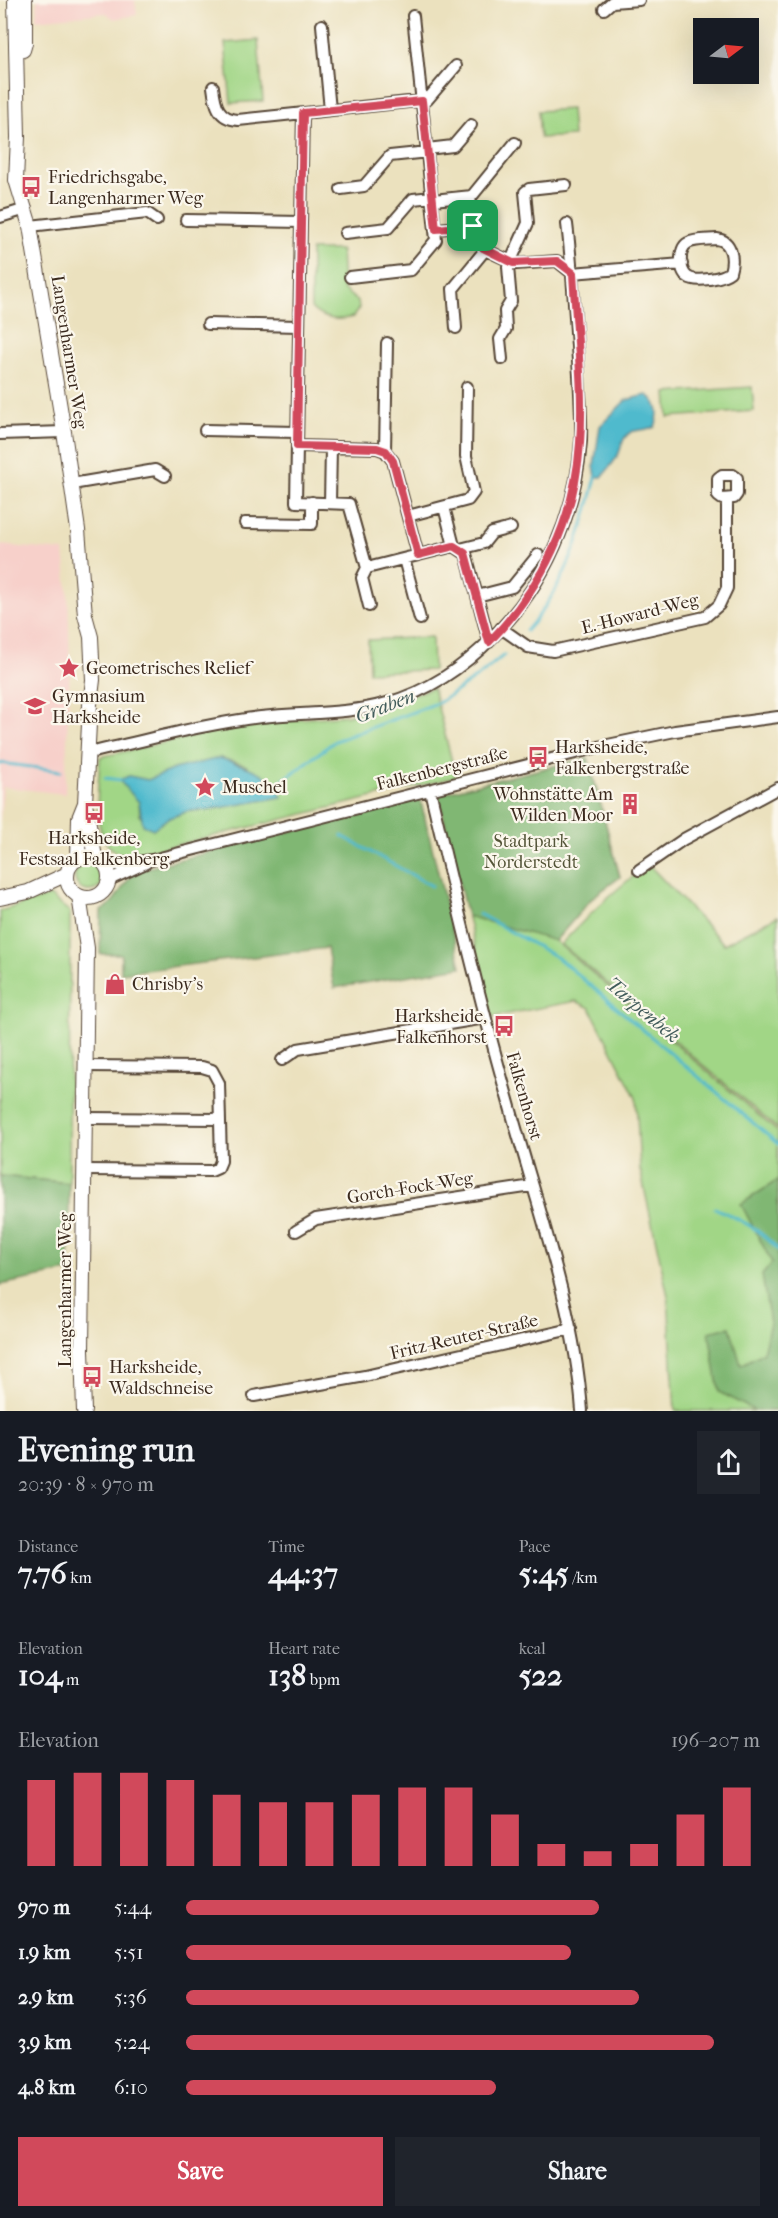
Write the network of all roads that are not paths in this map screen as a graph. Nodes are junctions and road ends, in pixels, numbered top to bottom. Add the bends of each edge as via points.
1 (15, 0) edge
2 (25, 0) edge
3 (639, 0) edge
4 (604, 9) dead end
5 (414, 16) dead end
6 (322, 25) dead end
7 (17, 66) junction
8 (456, 66) dead end
9 (213, 87) dead end
10 (422, 101) junction
11 (330, 110) junction
12 (303, 113) junction
13 (471, 125) dead end
14 (515, 143) dead end
15 (427, 150) junction
16 (566, 185) dead end
17 (341, 189) dead end
18 (470, 196) junction
19 (432, 198) junction
20 (26, 209) junction
21 (0, 218) edge
22 (157, 220) dead end
23 (186, 220) dead end
24 (301, 222) junction
25 (567, 224) dead end
26 (30, 226) junction
27 (473, 226) junction
28 (436, 229) junction
29 (345, 233) dead end
30 (485, 250) junction
31 (510, 262) junction
32 (682, 264) junction
33 (573, 273) junction
34 (350, 277) dead end
35 (207, 324) dead end
36 (299, 326) junction
37 (456, 328) dead end
38 (387, 343) dead end
39 (502, 359) dead end
40 (467, 387) dead end
41 (205, 430) dead end
42 (64, 432) junction
43 (297, 432) junction
44 (0, 434) edge
45 (297, 446) junction
46 (331, 447) junction
47 (385, 450) junction
48 (165, 476) dead end
49 (72, 484) junction
50 (727, 499) dead end
51 (312, 502) junction
52 (330, 502) junction
53 (444, 507) junction
54 (408, 516) junction
55 (245, 523) dead end
56 (511, 528) dead end
57 (457, 547) junction
58 (418, 555) junction
59 (538, 555) dead end
60 (404, 559) junction
61 (367, 568) junction
62 (477, 596) junction
63 (369, 606) dead end
64 (420, 619) dead end
65 (501, 628) junction
66 (489, 642) junction
67 (778, 717) edge
68 (88, 753) junction
69 (778, 788) edge
70 (430, 790) junction
71 (85, 803) junction
72 (78, 859) junction
73 (103, 868) junction
74 (639, 870) dead end
75 (72, 886) junction
76 (95, 897) junction
77 (0, 898) edge
78 (87, 948) junction
79 (485, 1018) junction
80 (282, 1060) dead end
81 (85, 1066) junction
82 (84, 1118) junction
83 (220, 1119) junction
84 (84, 1170) junction
85 (532, 1186) junction
86 (296, 1231) dead end
87 (571, 1329) junction
88 (365, 1376) junction
89 (350, 1388) dead end
90 (254, 1396) dead end
91 (84, 1411) edge
92 (582, 1411) edge

1 - 7 main road, Langenharmer Weg
2 - 7 main road, Langenharmer Weg via 26,43
3 - 4 street via 612,2
5 - 10 street
6 - 11 street
7 - 20 main road, Langenharmer Weg via 16,180
8 - 10 street via 428,100
9 - 12 street via 217,109 231,119
10 - 11 street
10 - 15 street
11 - 12 street
12 - 24 street
13 - 15 street via 453,146
14 - 18 street
15 - 17 street via 390,156 364,186
15 - 19 street
16 - 31 street via 525,191 528,223
18 - 19 street
18 - 27 street
19 - 28 street
19 - 29 street via 413,199 389,228
20 - 21 street
20 - 26 main road, Langenharmer Weg
22 - 26 street via 147,213
23 - 24 street
24 - 36 street
25 - 33 street
26 - 42 main road, Langenharmer Weg
27 - 28 street
27 - 30 street via 477,241
28 - 34 street via 436,240 411,270
30 - 31 street
30 - 37 street via 453,290
31 - 33 street via 556,260
31 - 39 street via 512,301 505,311 506,329 500,339
32 - 32 street via 684,273 692,279 723,277 730,272 729,246 718,239 689,242 682,250
32 - 33 street
33 - 65 street via 581,423 576,480 552,553 533,587
35 - 36 street
36 - 43 street
38 - 47 street
40 - 53 street via 466,456 475,490 468,500
41 - 43 street
42 - 44 street
42 - 49 main road, Langenharmer Weg
43 - 45 street
45 - 46 street
45 - 51 street via 296,502
46 - 47 street
46 - 52 street
47 - 54 street via 392,458
48 - 49 street via 154,470
49 - 68 main road, Langenharmer Weg via 85,615 84,680 90,704
50 - 65 street, E.-Howard-Weg via 727,584 721,602 708,615 553,651 528,647
51 - 52 street
51 - 55 street via 312,524
52 - 61 street via 350,505
53 - 54 street
53 - 57 street
54 - 58 street
56 - 57 street via 492,533 485,542
57 - 58 street
57 - 62 street via 465,553
58 - 60 street
59 - 62 street via 513,586
60 - 61 street
60 - 64 street
61 - 63 street via 362,578
62 - 66 street
65 - 66 street
66 - 68 street via 445,677 385,703 244,720
67 - 70 street, Falkenbergstraße via 675,731
68 - 71 main road, Langenharmer Weg
69 - 74 street via 684,839
70 - 73 street, Falkenbergstraße via 152,861
70 - 79 street, Falkenhorst
71 - 72 main road, Langenharmer Weg via 79,818
71 - 73 main road, Langenharmer Weg
72 - 73 main road via 86,856
72 - 75 main road via 72,864
73 - 76 main road via 106,888
75 - 76 main road
75 - 77 main road
75 - 78 main road, Langenharmer Weg
76 - 78 main road, Langenharmer Weg
78 - 81 main road, Langenharmer Weg
79 - 80 street via 298,1049
79 - 85 street, Falkenhorst
81 - 82 main road, Langenharmer Weg
81 - 83 street via 207,1068 219,1081
82 - 83 street
82 - 84 main road, Langenharmer Weg
83 - 84 street via 221,1162 213,1171
84 - 91 main road, Langenharmer Weg
85 - 86 street, Gorch-Fock-Weg via 316,1219
85 - 87 street, Falkenhorst
87 - 88 street, Fritz-Reuter-Straße
87 - 92 street, Falkenhorst
88 - 89 street, Fritz-Reuter-Straße
88 - 90 street, Fritz-Reuter-Straße

